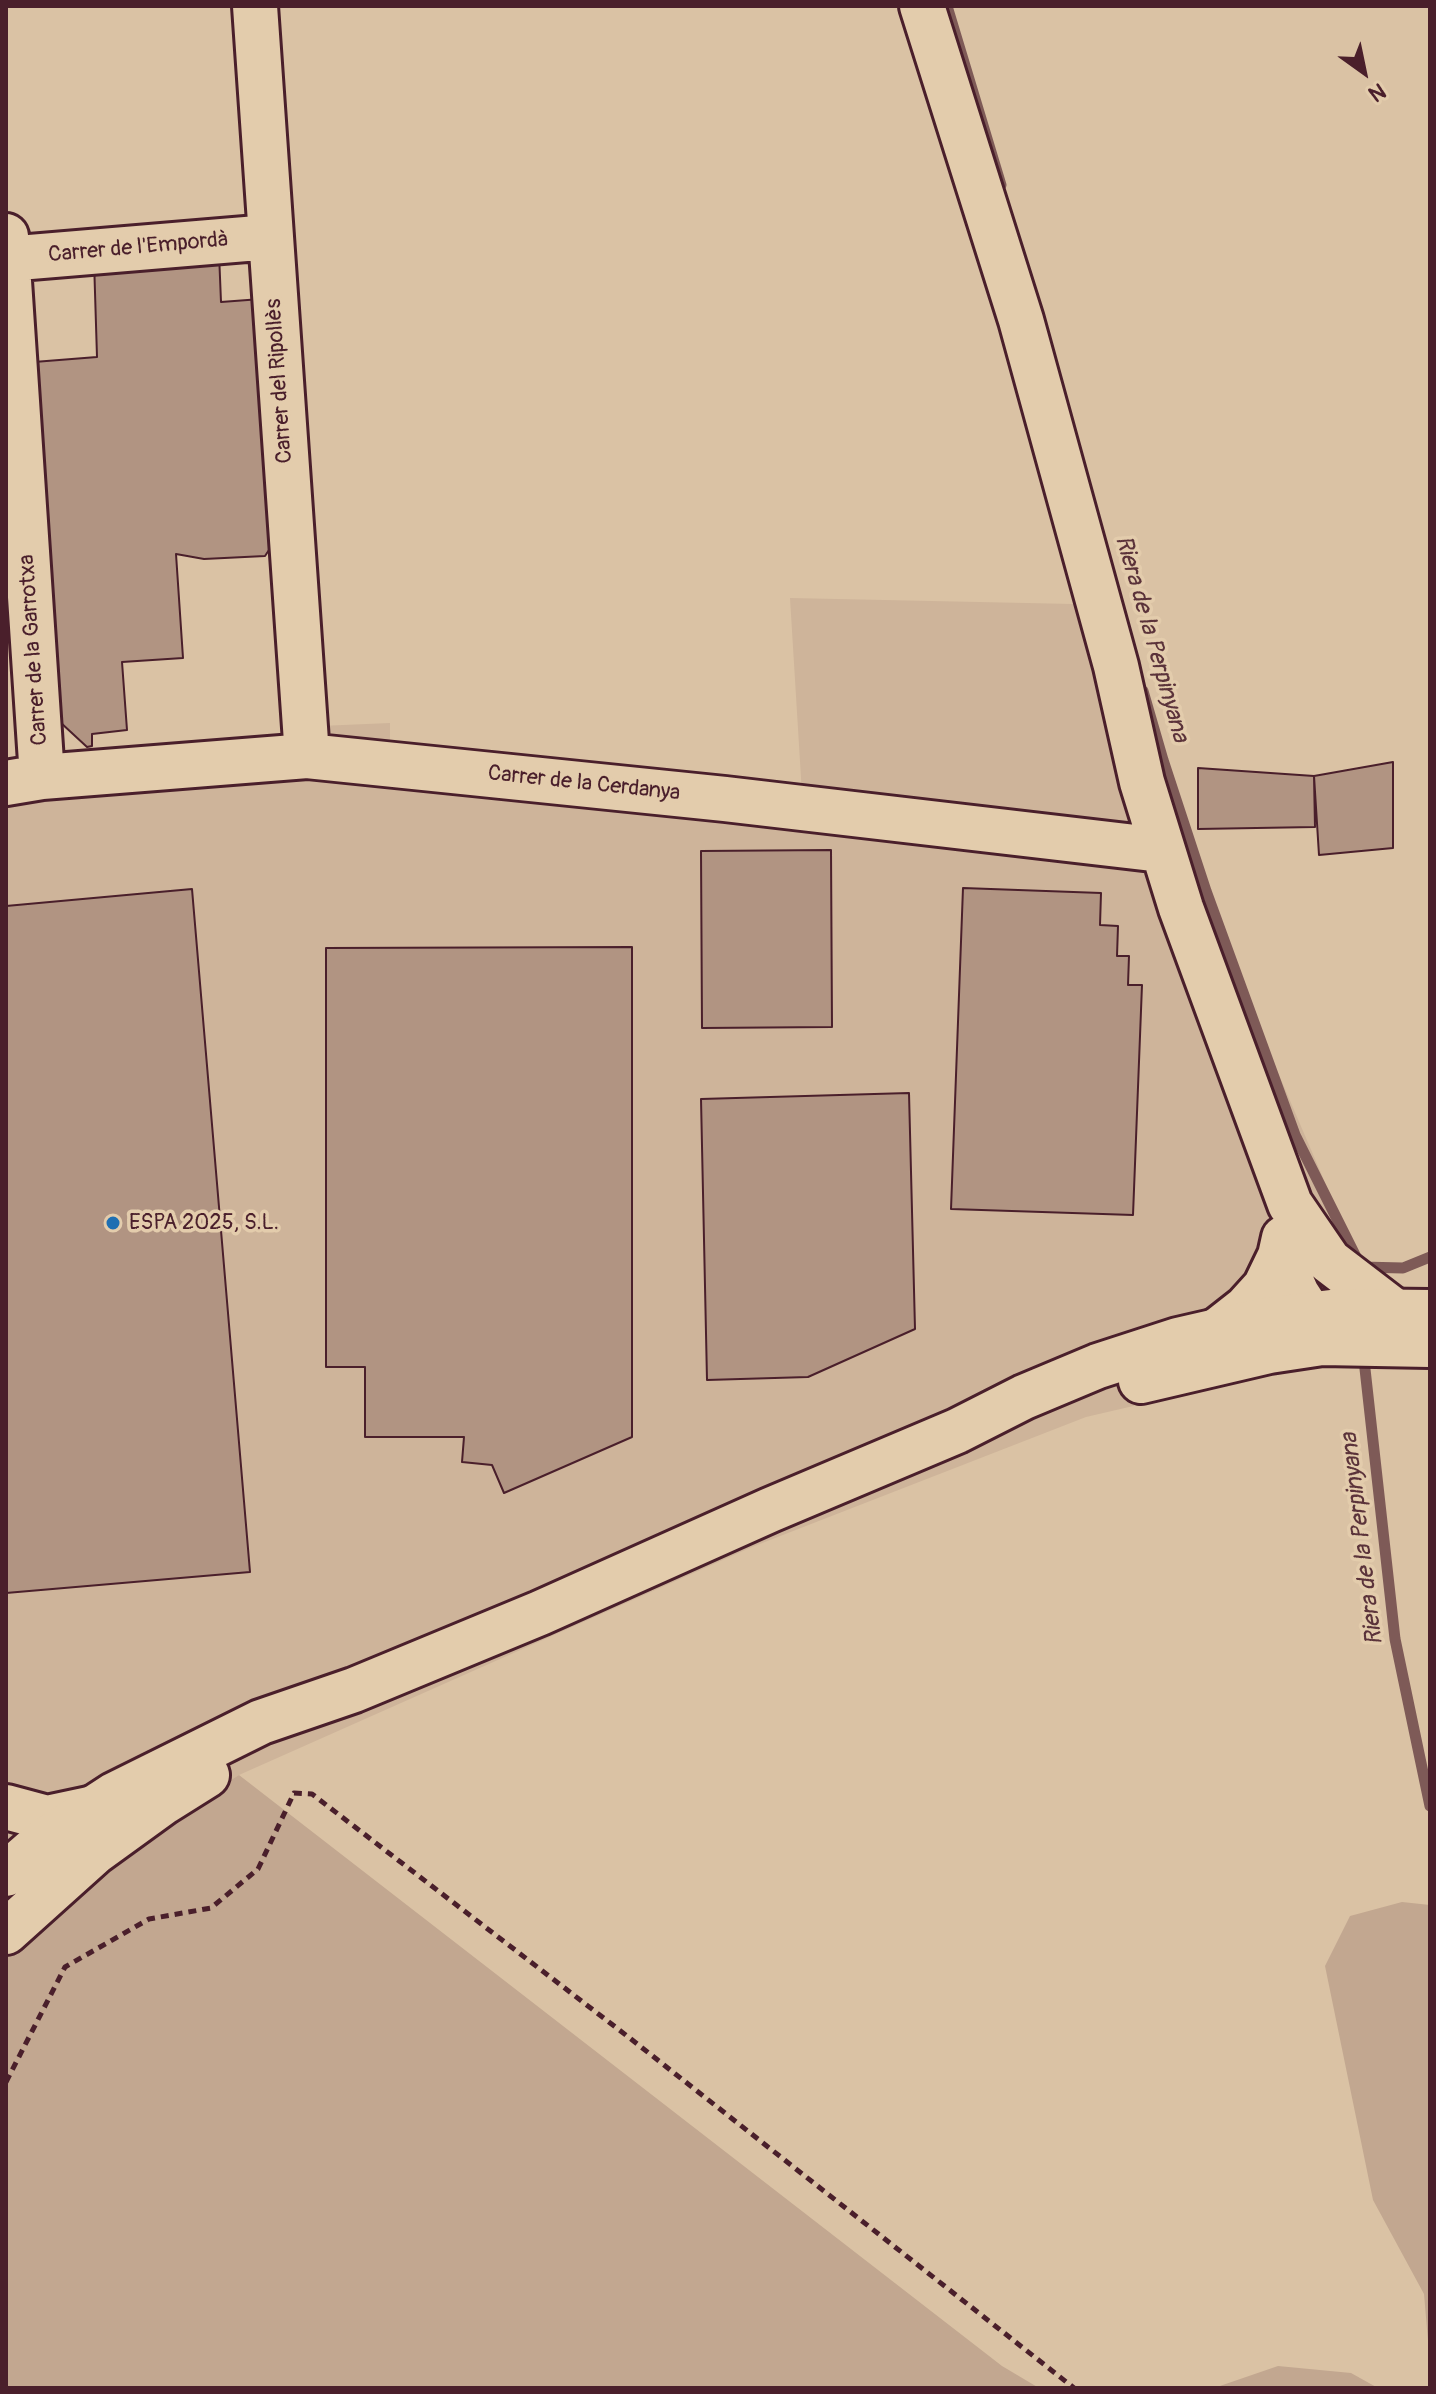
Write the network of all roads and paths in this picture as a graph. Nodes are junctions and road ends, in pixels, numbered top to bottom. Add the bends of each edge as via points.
1 (255, 6) edge
2 (922, 6) edge
3 (270, 237) junction
4 (6, 251) edge
5 (307, 756) junction
6 (24, 780) edge
7 (1161, 850) junction
8 (1290, 1204) junction
9 (1280, 1256) junction
10 (1329, 1261) junction
11 (1310, 1314) junction
12 (1418, 1317) edge
13 (1218, 1330) junction
14 (1430, 1345) edge
15 (1154, 1377) junction
16 (957, 1431) junction
17 (354, 1690) junction
18 (164, 1802) junction
19 (6, 1807) edge
20 (94, 1808) junction
21 (6, 1876) edge
22 (6, 1932) edge
23 (6, 2082) edge
24 (1074, 2388) edge

1 - 3 street, Carrer del Ripollès
2 - 7 street via 1021,320
3 - 4 street, Carrer de l'Empordà
3 - 5 street, Carrer del Ripollès
4 - 6 street, Carrer de la Garrotxa
5 - 6 street, Carrer de la Cerdanya
5 - 7 street, Carrer de la Cerdanya
7 - 8 street
8 - 9 street
8 - 10 street
9 - 11 street
9 - 13 street via 1265,1287
10 - 11 street
10 - 12 street
11 - 12 street
11 - 13 street
11 - 15 street via 1277,1333 1202,1350
13 - 16 street via 1098,1366
14 - 15 street via 1322,1343
15 - 16 street
16 - 17 street
17 - 18 street
17 - 20 street via 261,1722
18 - 21 street via 116,1818 34,1877
18 - 22 street via 95,1852
19 - 20 street via 47,1818
20 - 21 street via 45,1840
23 - 24 path via 65,1967 149,1919 211,1908 258,1869 294,1793 312,1794

